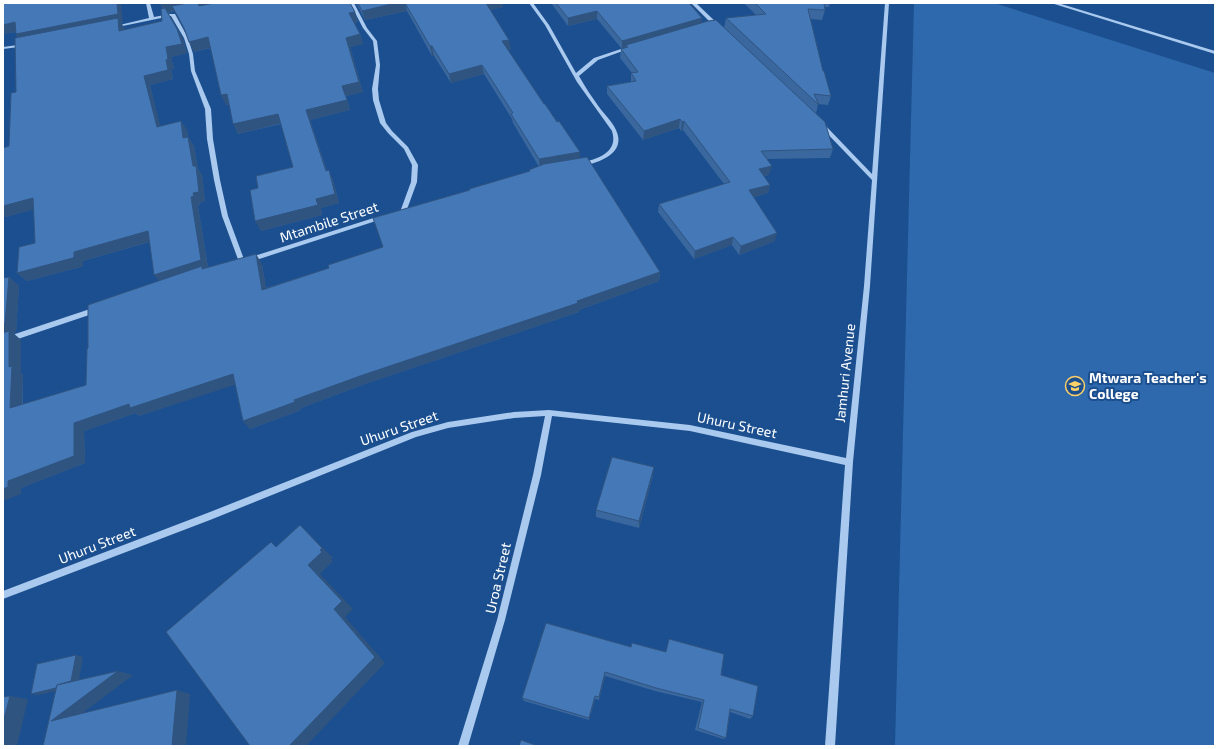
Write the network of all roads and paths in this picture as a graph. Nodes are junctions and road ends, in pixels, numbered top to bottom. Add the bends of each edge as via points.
1 (148, 3) edge
2 (352, 3) edge
3 (531, 3) edge
4 (693, 3) edge
5 (887, 3) edge
6 (1053, 3) edge
7 (179, 13) edge
8 (173, 15) junction
9 (152, 18) junction
10 (716, 24) junction
11 (709, 26) edge
12 (109, 28) edge
13 (721, 29) edge
14 (29, 44) edge
15 (636, 46) edge
16 (3, 48) edge
17 (1215, 53) edge
18 (576, 76) junction
19 (817, 120) edge
20 (573, 166) edge
21 (874, 179) junction
22 (410, 210) edge
23 (397, 213) junction
24 (105, 306) edge
25 (3, 341) edge
26 (549, 414) junction
27 (849, 462) junction
28 (3, 595) edge
29 (463, 746) edge
30 (830, 746) edge

1 - 9 street
2 - 23 street via 374,40 378,65 376,100 383,123 406,148 415,165 414,182
3 - 18 street
4 - 10 street
5 - 21 street, Jamhuri Avenue
6 - 17 street
7 - 8 street
8 - 9 street
8 - 23 street, Mtambile Street via 186,38 193,71 208,109 217,180 239,263
9 - 12 street
10 - 11 street
10 - 13 street
14 - 16 street
15 - 18 street via 596,59
18 - 20 street via 617,137 609,154 587,164
19 - 21 street
21 - 27 street, Jamhuri Avenue via 867,286
22 - 23 street, Mtambile Street
24 - 25 street
26 - 27 street, Uhuru Street via 690,428
26 - 28 street, Uhuru Street via 499,417 448,425 415,434
26 - 29 street, Uroa Street via 502,620
27 - 30 street, Jamhuri Avenue

